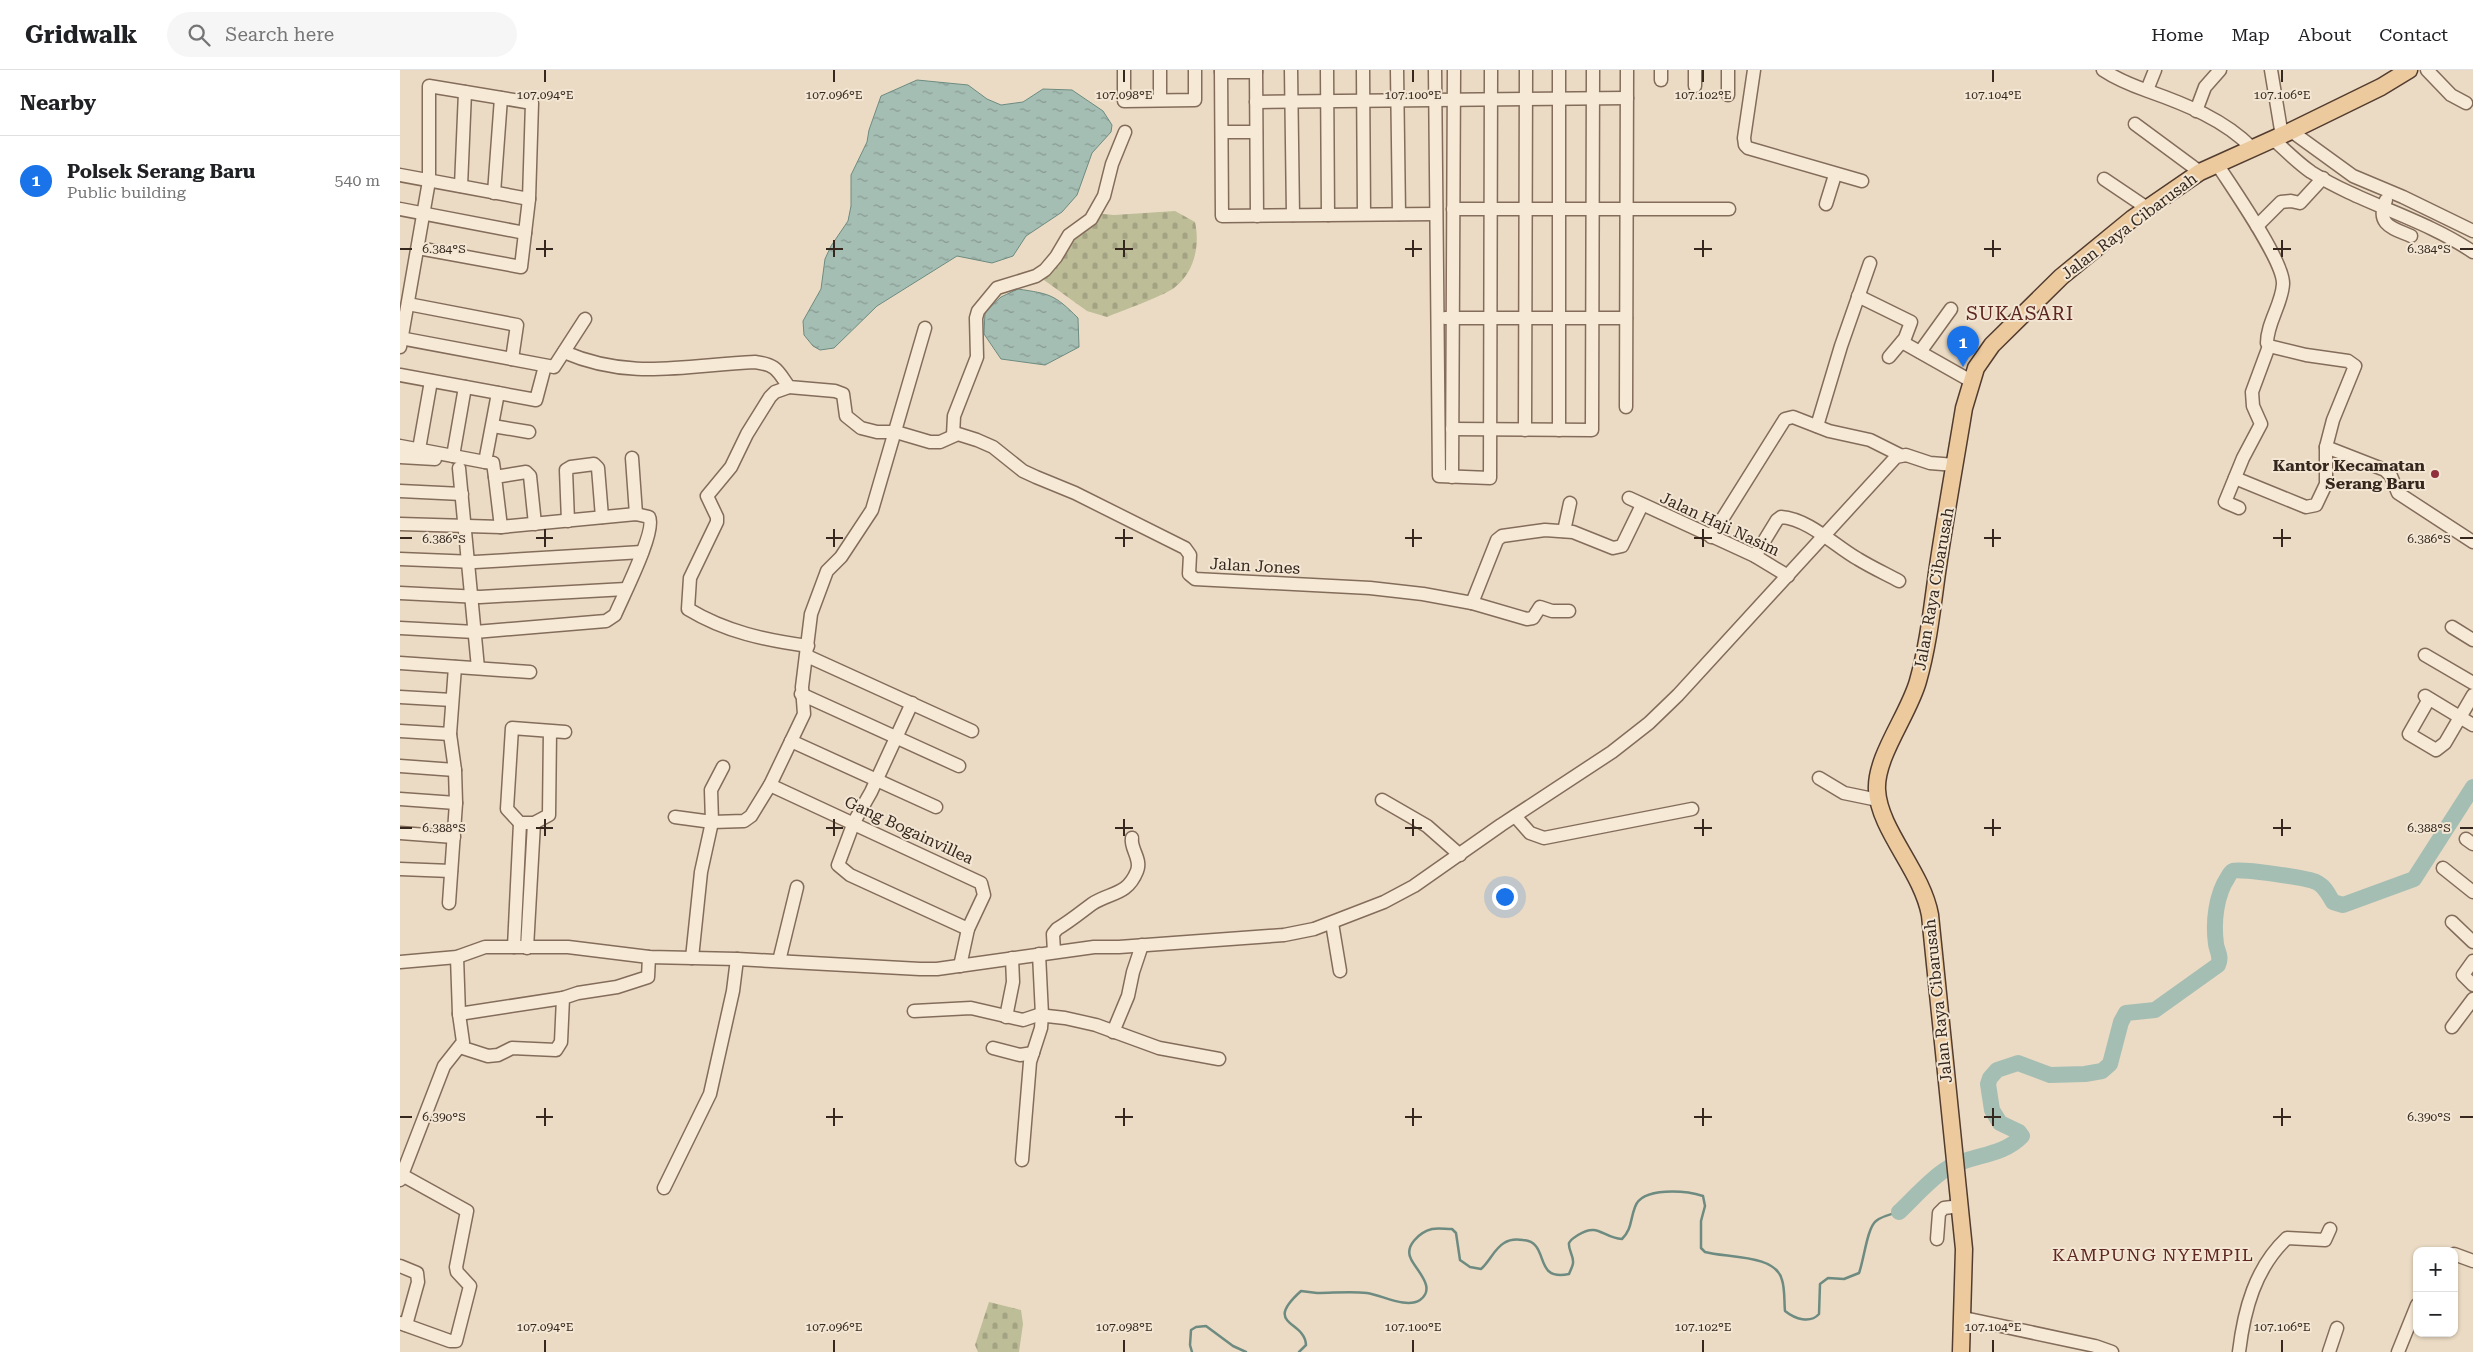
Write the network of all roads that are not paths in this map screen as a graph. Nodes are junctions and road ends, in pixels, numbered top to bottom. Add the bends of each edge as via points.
1 (1124, 70) edge
2 (1160, 70) edge
3 (1195, 70) edge
4 (1291, 70) edge
5 (1327, 70) edge
6 (1363, 70) edge
7 (1397, 70) edge
8 (1435, 70) edge
9 (1454, 70) edge
10 (1492, 70) edge
11 (1526, 70) edge
12 (1559, 70) edge
13 (1593, 70) edge
14 (1627, 70) edge
15 (1695, 70) edge
16 (1728, 70) edge
17 (1754, 70) edge
18 (2103, 70) edge
19 (2155, 70) edge
20 (2220, 70) edge
21 (2271, 70) edge
22 (2409, 70) edge
23 (2427, 70) edge
24 (1221, 71) edge
25 (1256, 71) edge
26 (1695, 86) dead end
27 (2147, 90) junction
28 (465, 92) junction
29 (1728, 95) dead end
30 (500, 98) junction
31 (1593, 98) junction
32 (1627, 98) junction
33 (1526, 99) junction
34 (1559, 99) junction
35 (1160, 100) junction
36 (1397, 100) junction
37 (1435, 100) junction
38 (1454, 100) junction
39 (1491, 100) junction
40 (1327, 101) junction
41 (1363, 101) junction
42 (1256, 102) junction
43 (1291, 102) junction
44 (2466, 103) dead end
45 (2196, 110) junction
46 (2135, 124) dead end
47 (1125, 132) dead end
48 (1222, 132) junction
49 (1256, 132) junction
50 (2282, 136) junction
51 (2252, 148) junction
52 (2216, 164) junction
53 (2200, 172) junction
54 (400, 175) edge
55 (1835, 175) junction
56 (2323, 178) junction
57 (2104, 179) dead end
58 (429, 181) junction
59 (1862, 181) dead end
60 (461, 186) junction
61 (2390, 191) junction
62 (494, 193) junction
63 (530, 199) junction
64 (1826, 204) dead end
65 (2383, 207) junction
66 (2147, 208) junction
67 (400, 209) edge
68 (1453, 209) junction
69 (1491, 209) junction
70 (1526, 209) junction
71 (1559, 209) junction
72 (1593, 209) junction
73 (1626, 209) junction
74 (1729, 209) dead end
75 (424, 214) junction
76 (1364, 214) junction
77 (1399, 214) junction
78 (1436, 214) junction
79 (1293, 215) junction
80 (1328, 215) junction
81 (1257, 216) junction
82 (2257, 226) junction
83 (2473, 231) edge
84 (525, 232) junction
85 (2411, 236) dead end
86 (418, 248) junction
87 (2473, 252) edge
88 (1870, 263) dead end
89 (1858, 296) junction
90 (408, 304) junction
91 (1951, 309) dead end
92 (1438, 318) junction
93 (1453, 318) junction
94 (1490, 318) junction
95 (1525, 318) junction
96 (1559, 318) junction
97 (1592, 318) junction
98 (1626, 318) junction
99 (585, 319) dead end
100 (925, 328) dead end
101 (401, 341) edge
102 (1902, 342) junction
103 (2269, 346) junction
104 (564, 352) junction
105 (1920, 352) junction
106 (1889, 357) dead end
107 (512, 359) junction
108 (545, 366) junction
109 (400, 375) edge
110 (431, 381) junction
111 (1971, 381) junction
112 (465, 387) junction
113 (788, 387) junction
114 (498, 393) junction
115 (1626, 407) dead end
116 (492, 426) junction
117 (1817, 426) junction
118 (1452, 430) junction
119 (1490, 430) junction
120 (1525, 430) junction
121 (1559, 430) junction
122 (529, 432) dead end
123 (896, 432) junction
124 (953, 435) junction
125 (400, 446) edge
126 (2326, 447) junction
127 (419, 449) junction
128 (446, 454) junction
129 (1900, 455) junction
130 (400, 457) edge
131 (632, 458) dead end
132 (486, 462) junction
133 (1955, 465) junction
134 (459, 468) dead end
135 (495, 477) junction
136 (1452, 477) junction
137 (2235, 478) junction
138 (400, 491) edge
139 (462, 494) junction
140 (1629, 498) dead end
141 (1570, 504) dead end
142 (1642, 505) junction
143 (2239, 508) dead end
144 (636, 514) junction
145 (602, 517) junction
146 (568, 520) junction
147 (400, 524) edge
148 (535, 524) junction
149 (501, 527) junction
150 (465, 528) junction
151 (1564, 531) junction
152 (1711, 537) junction
153 (1824, 537) junction
154 (2473, 542) edge
155 (642, 552) junction
156 (1755, 556) junction
157 (400, 559) edge
158 (468, 562) junction
159 (1788, 576) junction
160 (1899, 581) dead end
161 (626, 589) junction
162 (400, 593) edge
163 (471, 597) junction
164 (1472, 603) junction
165 (1569, 611) dead end
166 (2452, 627) dead end
167 (400, 628) edge
168 (475, 632) junction
169 (2473, 640) edge
170 (808, 651) junction
171 (2425, 655) dead end
172 (400, 664) edge
173 (455, 667) junction
174 (478, 668) junction
175 (530, 672) dead end
176 (2473, 683) edge
177 (801, 694) junction
178 (2473, 695) edge
179 (400, 697) edge
180 (452, 700) junction
181 (912, 703) junction
182 (2460, 717) junction
183 (2473, 725) edge
184 (550, 731) junction
185 (972, 731) dead end
186 (400, 732) edge
187 (565, 732) dead end
188 (450, 734) junction
189 (895, 736) junction
190 (791, 741) junction
191 (400, 766) edge
192 (959, 766) dead end
193 (723, 767) dead end
194 (455, 770) junction
195 (1819, 778) dead end
196 (876, 779) junction
197 (770, 784) junction
198 (400, 799) edge
199 (1382, 800) dead end
200 (1878, 800) junction
201 (456, 803) junction
202 (936, 807) dead end
203 (1692, 809) dead end
204 (1515, 816) junction
205 (675, 817) dead end
206 (712, 822) junction
207 (854, 822) junction
208 (520, 823) junction
209 (534, 823) junction
210 (400, 834) edge
211 (454, 837) junction
212 (1132, 838) dead end
213 (1460, 855) junction
214 (400, 868) edge
215 (2442, 868) dead end
216 (452, 871) junction
217 (797, 887) dead end
218 (2473, 892) edge
219 (449, 903) dead end
220 (2452, 922) dead end
221 (1332, 923) junction
222 (968, 928) junction
223 (2473, 942) edge
224 (1142, 946) junction
225 (520, 947) junction
226 (1054, 952) junction
227 (1039, 954) junction
228 (457, 957) junction
229 (649, 957) junction
230 (692, 958) junction
231 (1012, 958) junction
232 (737, 959) junction
233 (779, 961) junction
234 (2473, 961) edge
235 (400, 962) edge
236 (960, 966) junction
237 (1340, 971) dead end
238 (2473, 985) edge
239 (563, 998) junction
240 (2473, 999) edge
241 (914, 1011) dead end
242 (459, 1014) junction
243 (1042, 1016) junction
244 (1006, 1017) junction
245 (2452, 1027) dead end
246 (1113, 1032) junction
247 (460, 1047) junction
248 (993, 1048) dead end
249 (1033, 1053) junction
250 (1219, 1059) dead end
251 (1022, 1160) dead end
252 (403, 1161) edge
253 (401, 1177) edge
254 (664, 1188) dead end
255 (1960, 1206) junction
256 (2330, 1228) dead end
257 (1937, 1239) dead end
258 (2458, 1255) edge
259 (2473, 1261) edge
260 (400, 1266) edge
261 (2413, 1315) edge
262 (1964, 1318) junction
263 (403, 1324) edge
264 (2337, 1328) dead end
265 (1962, 1352) edge
266 (2112, 1352) edge
267 (2239, 1352) edge
268 (2329, 1352) edge
269 (2398, 1352) edge

1 - 35 street via 1124,101
2 - 35 street
3 - 35 street via 1195,100
4 - 43 street
5 - 40 street
6 - 41 street
7 - 36 street
8 - 37 street
9 - 38 street
10 - 39 street
11 - 33 street
12 - 34 street
13 - 31 street
14 - 32 street
15 - 26 street
16 - 29 street
17 - 55 street via 1745,145
18 - 27 street via 2128,85
19 - 27 street
20 - 45 street via 2205,87
21 - 50 street
22 - 50 main road, Jalan Raya Cibarusah
23 - 44 street via 2451,96
24 - 25 street
24 - 48 street
25 - 42 street
27 - 45 street
28 - 30 street
28 - 58 street via 429,86
28 - 60 street
30 - 62 street
30 - 63 street via 532,103
31 - 32 street
31 - 34 street
31 - 72 street
32 - 73 street
33 - 34 street
33 - 39 street
33 - 70 street
34 - 71 street
36 - 37 street
36 - 41 street
36 - 77 street
37 - 38 street
37 - 78 street
38 - 39 street
38 - 68 street
39 - 69 street
40 - 41 street
40 - 43 street
40 - 80 street
41 - 76 street
42 - 43 street
42 - 49 street
43 - 79 street
45 - 51 street via 2227,127
46 - 53 street
47 - 124 street via 1104,196 1091,219 1069,235 1045,270 997,288 978,311 977,357 954,416
48 - 49 street
48 - 81 street via 1222,216
49 - 81 street
50 - 51 main road, Jalan Raya Cibarusah
50 - 56 street via 2311,172
50 - 61 street via 2353,176
51 - 52 main road, Jalan Raya Cibarusah
52 - 53 main road, Jalan Raya Cibarusah
52 - 82 street
53 - 66 main road, Jalan Raya Cibarusah
54 - 58 street
55 - 59 street
55 - 64 street
56 - 65 street
56 - 82 street via 2300,203 2281,202
57 - 66 street
58 - 60 street
58 - 75 street
60 - 62 street
61 - 65 street
61 - 83 street
62 - 63 street
63 - 84 street
65 - 85 street via 2385,222
65 - 87 street via 2452,237
66 - 111 main road, Jalan Raya Cibarusah via 2092,250 2031,304 1983,356
67 - 75 street
68 - 69 street
68 - 93 street
69 - 70 street
69 - 94 street
70 - 71 street
70 - 95 street
71 - 72 street
71 - 96 street
72 - 73 street
72 - 97 street
73 - 74 street
73 - 98 street
75 - 84 street
75 - 86 street
76 - 77 street
76 - 80 street
77 - 78 street
78 - 92 street
79 - 80 street
79 - 81 street
82 - 103 street via 2283,282 2267,339
84 - 86 street via 520,267
86 - 90 street
88 - 89 street
89 - 102 street via 1911,322
89 - 117 street
90 - 101 street
90 - 107 street via 518,325
91 - 105 street
92 - 93 street
92 - 136 street via 1440,476
93 - 94 street
93 - 118 street
94 - 95 street
94 - 119 street
95 - 96 street
95 - 120 street
96 - 97 street
96 - 121 street
97 - 98 street
97 - 121 street via 1592,430
98 - 115 street
99 - 104 street
100 - 123 street
101 - 107 street
102 - 105 street
102 - 106 street
103 - 126 street via 2348,361 2354,366
103 - 137 street via 2252,392 2253,406 2261,424
104 - 108 street via 554,367
104 - 113 street via 588,362 631,369 764,364 778,369
105 - 111 street
107 - 108 street
108 - 114 street via 536,400
109 - 110 street
110 - 112 street
110 - 127 street
111 - 133 main road, Jalan Raya Cibarusah
112 - 114 street
112 - 128 street
113 - 123 street, Jalan Jones via 843,394 846,416 853,424 868,430
113 - 170 street via 770,397 731,467 707,496 717,522 690,578 688,609 741,634
114 - 116 street
116 - 122 street
116 - 132 street
117 - 129 street via 1870,440
117 - 152 street via 1793,418 1782,421
118 - 119 street
118 - 136 street
119 - 120 street
119 - 136 street via 1490,478
120 - 121 street
123 - 124 street, Jalan Jones via 936,442
123 - 170 street via 872,510 825,575 811,614
124 - 164 street, Jalan Jones via 962,434 986,444 1023,471 1185,548 1190,555 1189,574 1195,579 1370,588
125 - 127 street
126 - 137 street via 2326,484 2312,507
126 - 154 street via 2385,470 2398,493
127 - 128 street
128 - 130 street via 439,459
128 - 132 street
129 - 133 street via 1930,463
129 - 153 street
131 - 144 street
132 - 135 street via 493,463
133 - 200 main road, Jalan Raya Cibarusah via 1924,656 1912,698 1879,770
134 - 139 street
135 - 148 street via 526,472 530,476
135 - 149 street
137 - 143 street via 2225,502
138 - 139 street
139 - 150 street
140 - 142 street
141 - 151 street
142 - 151 street, Jalan Haji Nasim via 1622,546 1618,548 1580,533
142 - 152 street, Jalan Haji Nasim
144 - 145 street
144 - 155 street via 651,520
145 - 146 street
145 - 146 street via 598,468 594,464 566,470
146 - 148 street
147 - 150 street
148 - 149 street
149 - 150 street
150 - 158 street
151 - 164 street, Jalan Haji Nasim via 1545,530 1502,536 1497,540
152 - 156 street, Jalan Haji Nasim
153 - 156 street via 1798,522 1781,517
153 - 159 street
153 - 160 street
155 - 158 street
155 - 161 street
156 - 159 street, Jalan Haji Nasim
157 - 158 street
158 - 163 street
159 - 204 street via 1649,722 1612,752
161 - 163 street
161 - 168 street via 615,615 606,621
162 - 163 street
163 - 168 street
164 - 165 street, Jalan Jones via 1527,619 1533,618 1540,607
166 - 169 street
167 - 168 street
168 - 174 street
170 - 177 street
170 - 181 street
171 - 176 street
172 - 173 street
173 - 174 street
173 - 180 street
174 - 175 street
177 - 189 street
177 - 190 street via 804,714
178 - 182 street
179 - 180 street
180 - 188 street
181 - 185 street
181 - 189 street
182 - 182 street via 2427,698 2409,734 2438,750
182 - 183 street
184 - 187 street
184 - 208 street via 512,728 507,809
184 - 209 street via 549,815
186 - 188 street
188 - 194 street
189 - 192 street
189 - 196 street
190 - 196 street
190 - 197 street
191 - 194 street
193 - 206 street via 712,790
194 - 201 street
195 - 200 street via 1844,794
196 - 202 street
196 - 207 street
197 - 206 street via 748,819
197 - 207 street, Gang Bogainvillea
198 - 201 street
199 - 213 street via 1427,826
200 - 255 main road, Jalan Raya Cibarusah via 1922,886 1928,908
201 - 211 street
203 - 204 street via 1544,838 1530,833
204 - 213 street
205 - 206 street
206 - 230 street via 701,872
207 - 222 street, Gang Bogainvillea via 981,883 984,895
207 - 222 street via 839,860 840,869
208 - 209 street
208 - 225 street
209 - 225 street
210 - 211 street
211 - 216 street
212 - 226 street via 1138,860 1132,880 1122,892 1092,904 1057,929 1053,934
213 - 221 street via 1384,902
214 - 216 street
215 - 218 street
216 - 219 street
217 - 233 street
220 - 223 street
221 - 224 street via 1284,935
221 - 237 street
222 - 236 street, Gang Bogainvillea
224 - 226 street
224 - 246 street via 1128,996
225 - 228 street via 485,948
225 - 229 street via 568,947
226 - 227 street
227 - 231 street
227 - 243 street
228 - 235 street
228 - 242 street
229 - 230 street
229 - 239 street via 648,977
230 - 232 street
231 - 236 street
231 - 244 street via 1013,982
232 - 233 street
232 - 254 street via 710,1094
233 - 236 street via 920,969
234 - 238 street via 2463,975
239 - 242 street
239 - 247 street via 561,1042 556,1050 512,1048 488,1056
240 - 245 street
241 - 244 street via 971,1008
242 - 247 street via 464,1037
243 - 244 street via 1023,1020
243 - 246 street via 1071,1019
243 - 249 street
246 - 250 street via 1159,1048
247 - 252 street via 447,1061
248 - 249 street via 1020,1055
249 - 251 street
252 - 253 street
253 - 263 street via 468,1213 456,1268 468,1282 469,1292 459,1337 450,1341
255 - 257 street via 1944,1208 1939,1213
255 - 262 main road, Jalan Raya Cibarusah
256 - 267 street via 2325,1240 2288,1238 2271,1256 2252,1289 2242,1324
258 - 259 street
260 - 263 street via 417,1273 418,1282
261 - 269 street
262 - 265 main road, Jalan Raya Cibarusah
262 - 266 street
264 - 268 street

